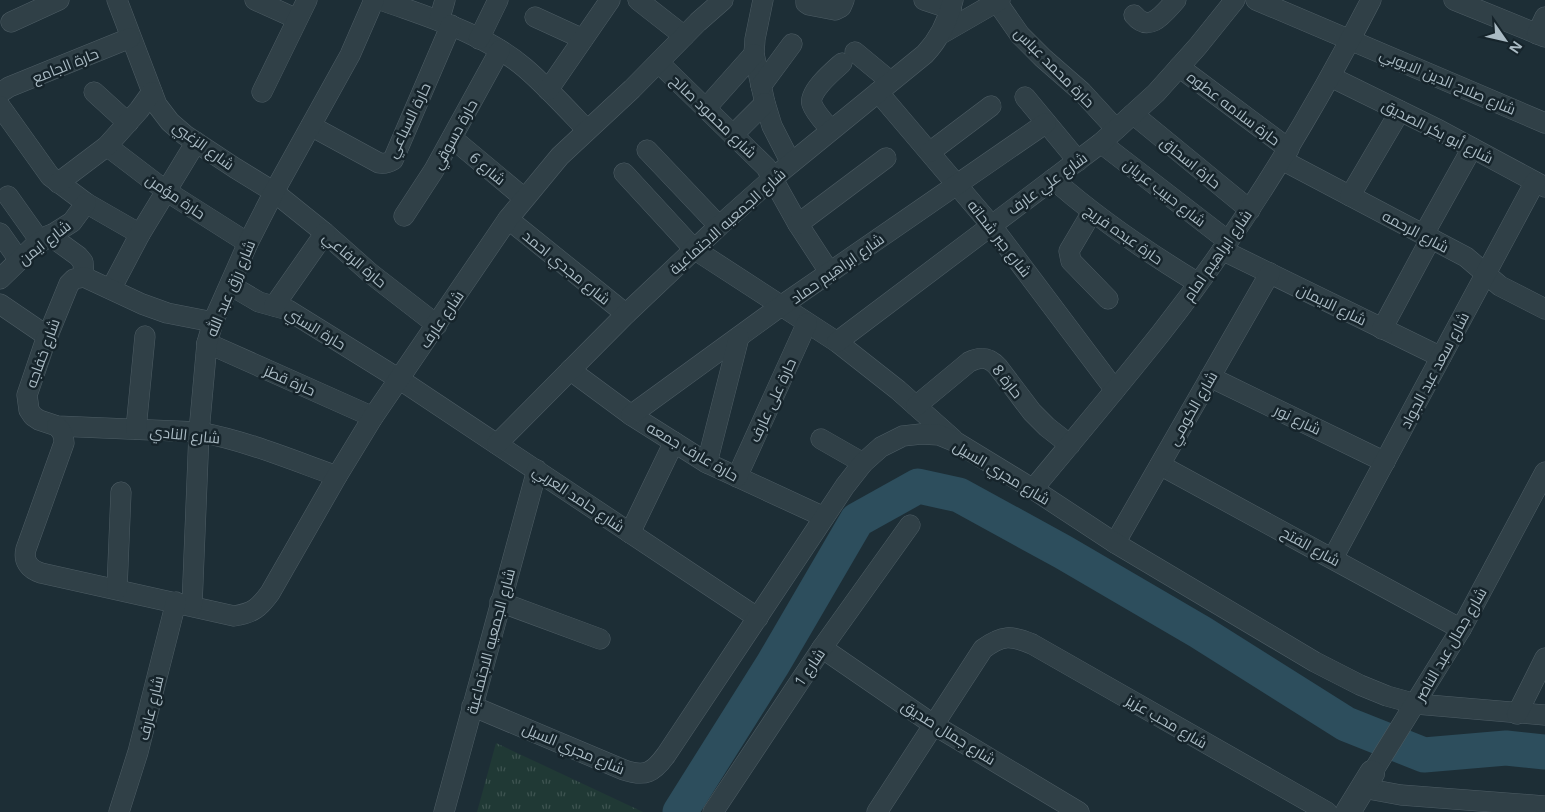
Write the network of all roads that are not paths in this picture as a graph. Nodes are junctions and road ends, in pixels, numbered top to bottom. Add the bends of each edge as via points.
1 (59, 0) edge
2 (117, 0) edge
3 (255, 0) edge
4 (307, 0) edge
5 (374, 0) edge
6 (381, 0) edge
7 (445, 0) edge
8 (498, 0) edge
9 (610, 0) edge
10 (638, 0) edge
11 (723, 0) edge
12 (763, 0) edge
13 (806, 0) edge
14 (844, 0) edge
15 (924, 0) edge
16 (1176, 0) edge
17 (1235, 0) edge
18 (1371, 0) edge
19 (998, 1) edge
20 (1464, 2) edge
21 (1269, 3) edge
22 (952, 5) edge
23 (1134, 15) dead end
24 (535, 17) dead end
25 (297, 19) junction
26 (11, 22) dead end
27 (445, 23) junction
28 (1542, 29) edge
29 (941, 34) junction
30 (684, 36) junction
31 (130, 38) junction
32 (479, 39) junction
33 (583, 39) junction
34 (1350, 40) junction
35 (792, 44) dead end
36 (500, 50) junction
37 (754, 54) junction
38 (659, 63) junction
39 (1179, 66) junction
40 (1331, 77) junction
41 (884, 86) junction
42 (548, 90) junction
43 (94, 92) dead end
44 (152, 92) junction
45 (262, 92) dead end
46 (0, 93) edge
47 (763, 94) junction
48 (1025, 97) dead end
49 (0, 106) edge
50 (991, 106) dead end
51 (706, 108) junction
52 (1400, 111) junction
53 (1133, 114) junction
54 (128, 123) junction
55 (1046, 123) junction
56 (1545, 123) edge
57 (311, 126) junction
58 (1116, 129) junction
59 (587, 130) junction
60 (831, 130) junction
61 (733, 135) junction
62 (452, 138) junction
63 (196, 142) junction
64 (1102, 143) junction
65 (107, 146) junction
66 (1472, 148) junction
67 (647, 150) dead end
68 (930, 152) junction
69 (1285, 155) junction
70 (886, 158) dead end
71 (1078, 162) junction
72 (792, 163) junction
73 (624, 173) dead end
74 (773, 178) junction
75 (1053, 180) junction
76 (58, 183) junction
77 (1540, 184) edge
78 (957, 185) junction
79 (166, 191) junction
80 (274, 192) junction
81 (8, 196) dead end
82 (1350, 196) junction
83 (524, 198) junction
84 (86, 202) junction
85 (1250, 210) junction
86 (1092, 212) junction
87 (404, 216) dead end
88 (508, 219) junction
89 (798, 224) junction
90 (991, 225) junction
91 (719, 226) junction
92 (0, 233) edge
93 (325, 233) junction
94 (140, 234) junction
95 (1427, 236) junction
96 (44, 238) junction
97 (248, 243) junction
98 (1225, 245) junction
99 (694, 248) junction
100 (19, 260) junction
101 (830, 273) junction
102 (1270, 273) junction
103 (1486, 273) junction
104 (84, 277) junction
105 (0, 279) edge
106 (1198, 283) junction
107 (230, 285) junction
108 (111, 289) junction
109 (1108, 299) dead end
110 (0, 304) edge
111 (274, 306) junction
112 (781, 306) junction
113 (1545, 309) edge
114 (626, 314) junction
115 (213, 322) junction
116 (807, 323) junction
117 (437, 325) junction
118 (1382, 328) junction
119 (47, 336) junction
120 (145, 336) dead end
121 (738, 337) junction
122 (837, 342) junction
123 (207, 344) junction
124 (1441, 357) junction
125 (570, 370) junction
126 (1210, 377) junction
127 (399, 379) junction
128 (1115, 390) junction
129 (916, 406) junction
130 (631, 415) junction
131 (374, 417) junction
132 (56, 426) junction
133 (136, 429) junction
134 (199, 432) junction
135 (821, 439) dead end
136 (674, 442) junction
137 (956, 442) junction
138 (497, 444) junction
139 (1070, 445) junction
140 (1385, 462) junction
141 (707, 463) junction
142 (863, 463) junction
143 (1160, 464) junction
144 (536, 470) junction
145 (1545, 472) edge
146 (337, 476) junction
147 (737, 477) junction
148 (1033, 489) junction
149 (121, 492) dead end
150 (824, 517) junction
151 (910, 525) dead end
152 (630, 532) junction
153 (1115, 543) junction
154 (1333, 558) junction
155 (117, 589) junction
156 (500, 602) junction
157 (184, 604) junction
158 (758, 618) junction
159 (1461, 629) junction
160 (600, 639) dead end
161 (822, 648) junction
162 (1545, 658) edge
163 (472, 706) junction
164 (1411, 711) junction
165 (1517, 714) junction
166 (1545, 715) edge
167 (934, 725) junction
168 (1368, 781) junction
169 (1545, 806) edge
170 (1518, 808) edge
171 (1068, 809) edge
172 (119, 812) edge
173 (444, 812) edge
174 (713, 812) edge
175 (877, 812) edge
176 (1326, 812) edge
177 (1348, 812) edge

1 - 26 street
2 - 31 street, شارع الزغبي
3 - 25 street
4 - 25 street
5 - 57 street, شارع رزق عبد الله via 350,54
6 - 27 street
7 - 27 street, حارة السباعي
8 - 32 street
9 - 33 street
10 - 30 street
11 - 30 street, شارع عارف
12 - 37 street
13 - 14 street via 809,5 835,10
15 - 22 street
16 - 23 street via 1151,22 1141,22
17 - 39 street, شارع علي عارف
18 - 34 street, شارع ابراهيم امام
19 - 29 street
19 - 58 street, حارة محمد عباس via 1020,35 1082,92
20 - 28 street
21 - 34 street, شارع صلاح الدين الايوبي
22 - 29 street, شارع الجمعيه الاجتماعية
24 - 33 street
25 - 45 street
27 - 32 street
27 - 57 street, حارة السباعي via 410,122 390,162 379,163
29 - 41 street, شارع الجمعيه الاجتماعية via 925,54
30 - 38 street, شارع عارف
31 - 44 street, شارع الزغبي
31 - 46 street, حارة الجامع
32 - 36 street
33 - 42 street
34 - 40 street, شارع ابراهيم امام
34 - 56 street, شارع صلاح الدين الايوبي
35 - 47 street
36 - 42 street
36 - 62 street, حارة دسوقي
37 - 47 street
37 - 51 street
38 - 51 street, شارع محمود صالح
38 - 59 street, شارع عارف
39 - 53 street, شارع علي عارف
39 - 69 street, حارة سلامه عطوه
40 - 52 street, شارع أبو بكر الصديق
40 - 69 street, شارع ابراهيم امام
41 - 60 street, شارع الجمعيه الاجتماعية
41 - 60 street, شارع جبر شحاته via 848,57 811,97 812,106
41 - 68 street, شارع جبر شحاته
42 - 59 street
43 - 54 street
44 - 54 street
44 - 63 street, شارع الزغبي via 170,122
47 - 61 street
47 - 72 street via 772,126
48 - 55 street
49 - 76 street
50 - 68 street
51 - 61 street, شارع محمود صالح
52 - 66 street, شارع أبو بكر الصديق
52 - 82 street
53 - 58 street, شارع علي عارف
53 - 85 street, حارة اسحاق
54 - 65 street
55 - 71 street
55 - 78 street, شارع ابراهيم حماد
57 - 80 street, شارع رزق عبد الله
58 - 64 street, شارع علي عارف
59 - 83 street, شارع عارف
60 - 72 street, شارع الجمعيه الاجتماعية
61 - 74 street, شارع محمود صالح
62 - 83 street, شارع 6
62 - 87 street, حارة دسوقي
63 - 79 street
63 - 80 street, شارع الزغبي
64 - 71 street, شارع علي عارف
64 - 98 street, شارع حبيب عريان
65 - 76 street
65 - 79 street, حارة مؤمن
66 - 77 street, شارع أبو بكر الصديق
66 - 95 street
67 - 91 street
68 - 78 street, شارع جبر شحاته
69 - 82 street, شارع الرحمه
69 - 85 street, شارع ابراهيم امام
70 - 89 street
71 - 75 street, شارع علي عارف
72 - 74 street, شارع الجمعيه الاجتماعية
73 - 99 street
74 - 89 street, شارع محمود صالح
74 - 91 street, شارع الجمعيه الاجتماعية
75 - 86 street, حارة عبده فريج
75 - 90 street, شارع علي عارف
76 - 84 street
77 - 103 street, شارع سعد عبد الجواد
78 - 90 street, شارع جبر شحاته
78 - 101 street, شارع ابراهيم حماد
79 - 94 street
79 - 97 street, حارة مؤمن
80 - 93 street, حارة الرفاعي
80 - 97 street, شارع رزق عبد الله
81 - 96 street
82 - 95 street, شارع الرحمه
83 - 88 street, شارع عارف
84 - 94 street
84 - 96 street, شارع ايمن via 72,222
85 - 98 street, شارع ابراهيم امام
86 - 106 street, حارة عبده فريج
86 - 109 street via 1069,255
88 - 114 street, شارع مجدي احمد
88 - 117 street, شارع عارف
89 - 101 street, شارع محمود صالح
90 - 122 street, شارع علي عارف
90 - 128 street, شارع جبر شحاته
91 - 99 street, شارع الجمعيه الاجتماعية
92 - 100 street
93 - 111 street
93 - 117 street, حارة الرفاعي
94 - 108 street
95 - 103 street, شارع الرحمه via 1466,257
95 - 118 street
96 - 100 street, شارع ايمن
96 - 104 street via 78,256 83,262
97 - 107 street, شارع رزق عبد الله
98 - 102 street, شارع الايمان
98 - 106 street, شارع ابراهيم امام
99 - 112 street
99 - 114 street, شارع الجمعيه الاجتماعية
100 - 105 street, شارع ايمن
101 - 112 street, شارع ابراهيم حماد
102 - 118 street, شارع الايمان
102 - 126 street, شارع الكومي
103 - 113 street, شارع الرحمه via 1500,286
103 - 124 street, شارع سعد عبد الجواد
104 - 108 street
104 - 119 street, شارع خفاجه via 69,284
106 - 128 street, شارع ابراهيم امام
107 - 111 street, حارة السني via 259,302
107 - 115 street, شارع رزق عبد الله
108 - 115 street via 167,313
110 - 119 street
111 - 127 street, حارة السني via 288,310
112 - 116 street
112 - 121 street, شارع ابراهيم حماد
114 - 125 street, شارع الجمعيه الاجتماعية
115 - 123 street, شارع رزق عبد الله
116 - 122 street
116 - 147 street, حارة على عارف
117 - 127 street, شارع عارف
118 - 124 street, شارع الايمان
119 - 132 street, شارع خفاجه via 27,403 39,420
120 - 133 street
121 - 130 street, شارع ابراهيم حماد
121 - 141 street
122 - 129 street
123 - 131 street, حارة قطز
123 - 134 street, شارع رزق عبد الله
124 - 140 street, شارع سعد عبد الجواد
125 - 130 street, حارة عارف جمعه
125 - 138 street, شارع الجمعيه الاجتماعية
126 - 140 street, شارع نور
126 - 143 street, شارع الكومي
127 - 131 street, شارع عارف
127 - 138 street, شارع حامد العربي
128 - 139 street, شارع ابراهيم امام
129 - 137 street
129 - 139 street, حارة 8 via 970,362 986,358 993,361 1032,412
130 - 136 street, حارة عارف جمعه
131 - 146 street, شارع عارف
132 - 133 street, شارع النادي
132 - 155 street, شارع عارف via 64,436 64,443 26,549 28,565 41,573
133 - 134 street, شارع النادي
134 - 146 street, شارع النادي via 238,441
134 - 157 street, شارع رزق عبد الله
135 - 142 street
136 - 141 street, حارة عارف جمعه
136 - 152 street
137 - 142 street, شارع مجري السيل via 939,435 902,436 881,446
137 - 148 street, شارع مجري السيل
138 - 144 street, شارع حامد العربي
139 - 148 street, شارع ابراهيم امام
140 - 154 street, شارع سعد عبد الجواد
141 - 147 street, حارة عارف جمعه
142 - 150 street, شارع مجري السيل
143 - 153 street, شارع الكومي
143 - 154 street, شارع الفتح
144 - 152 street, شارع حامد العربي
144 - 156 street, شارع الجمعيه الاجتماعية
145 - 159 street, شارع جمال عبد الناصر
146 - 157 street, شارع عارف via 270,593 257,609 234,616
147 - 150 street, حارة عارف جمعه
148 - 153 street, شارع مجري السيل
149 - 155 street
150 - 158 street, شارع مجري السيل
151 - 161 street, شارع 1
152 - 158 street, شارع حامد العربي
153 - 164 street, شارع مجري السيل via 1328,669 1387,696
154 - 159 street, شارع الفتح
155 - 157 street, شارع عارف
156 - 160 street
156 - 163 street, شارع الجمعيه الاجتماعية
157 - 172 street, شارع عارف
158 - 163 street, شارع مجري السيل via 658,766 648,772 636,774 624,770
159 - 164 street, شارع جمال عبد الناصر
161 - 167 street, شارع جمال صديق
161 - 174 street, شارع 1
162 - 165 street
163 - 173 street, شارع الجمعيه الاجتماعية
164 - 165 street, شارع مجري السيل
164 - 168 street, شارع جمال عبد الناصر
165 - 166 street, شارع مجري السيل
167 - 171 street, شارع جمال صديق
167 - 175 street
167 - 176 street, شارع محب عزيز via 983,649 994,640 1016,637
168 - 170 street via 1401,795
168 - 177 street, شارع جمال عبد الناصر
169 - 170 street

